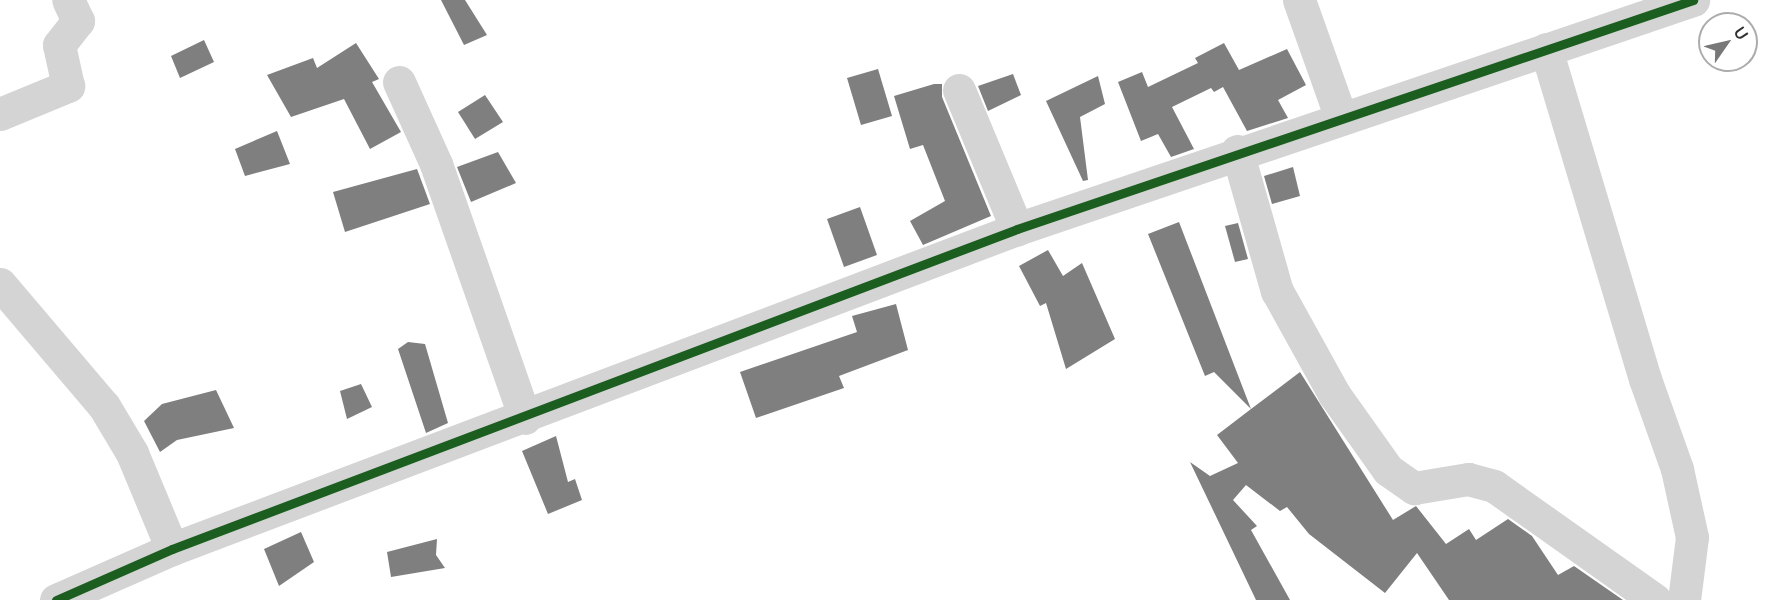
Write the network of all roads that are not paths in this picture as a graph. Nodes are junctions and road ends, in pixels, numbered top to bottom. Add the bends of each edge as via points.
1 (68, 0) edge
2 (1299, 0) edge
3 (1693, 0) edge
4 (1546, 49) junction
5 (399, 82) dead end
6 (959, 90) dead end
7 (0, 114) edge
8 (1340, 115) junction
9 (1237, 151) junction
10 (1017, 229) junction
11 (0, 284) edge
12 (525, 418) junction
13 (172, 549) junction
14 (56, 600) edge
15 (1655, 600) edge
16 (1684, 600) edge

1 - 7 street via 78,21 59,45 68,86
2 - 8 street
3 - 4 street
4 - 8 street
4 - 16 street via 1677,469 1692,537
5 - 12 street via 436,164
6 - 10 street
8 - 9 street
9 - 10 street
9 - 15 street via 1277,291 1334,394 1388,470 1414,488 1468,479 1494,486
10 - 12 street
11 - 13 street via 104,406 132,453
12 - 13 street
13 - 14 street

